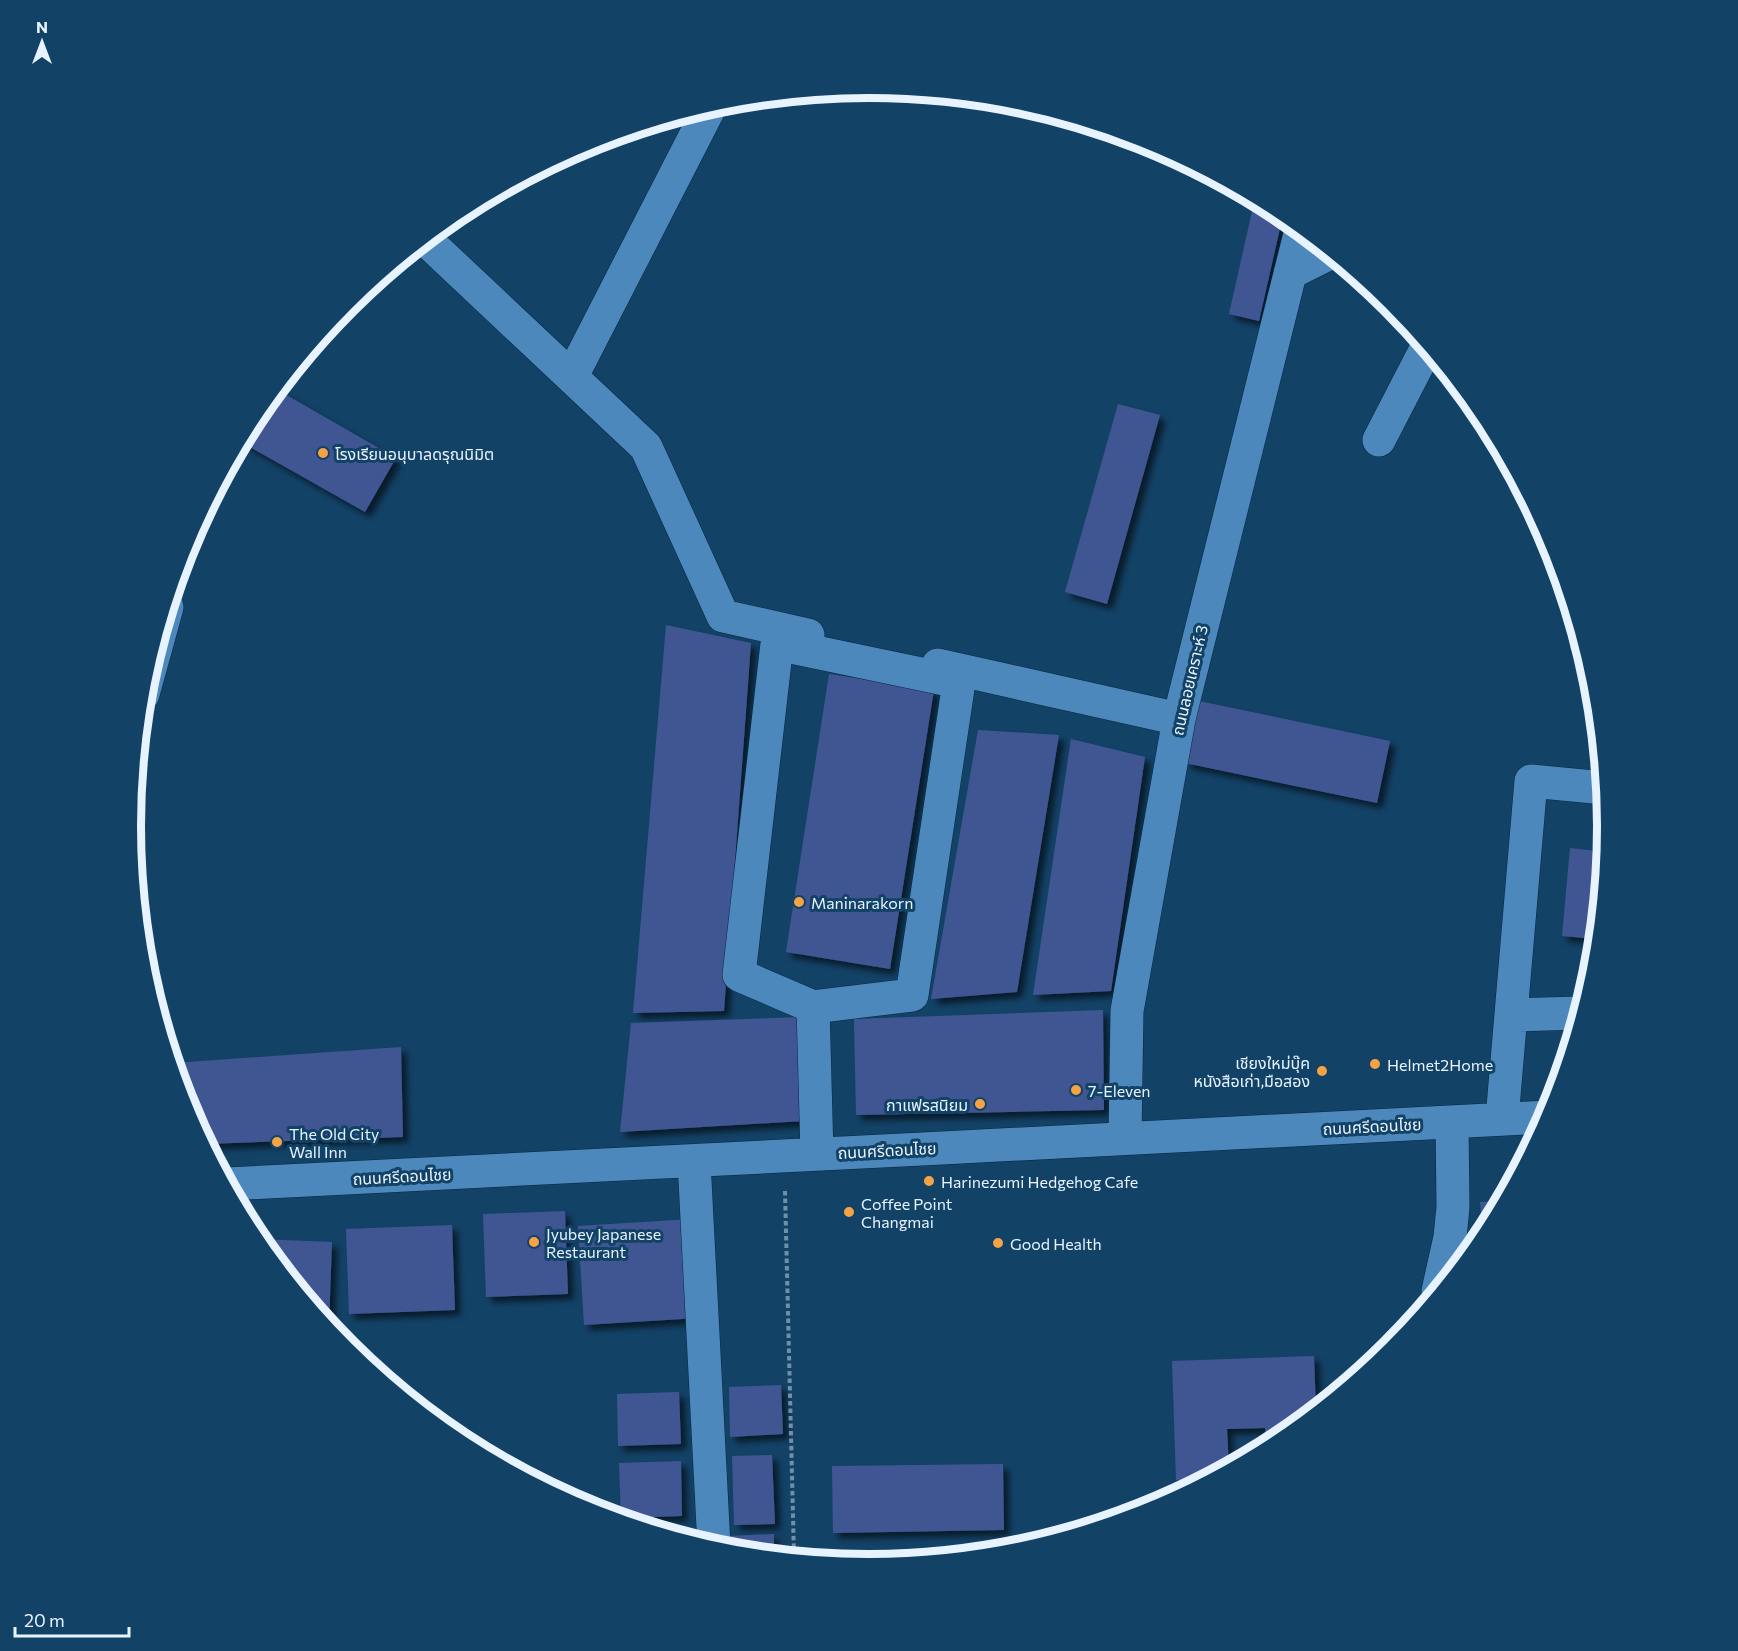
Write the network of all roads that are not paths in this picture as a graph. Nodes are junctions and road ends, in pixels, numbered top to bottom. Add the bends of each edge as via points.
1 (705, 116) edge
2 (1299, 239) edge
3 (431, 244) edge
4 (1323, 257) edge
5 (1290, 273) junction
6 (1423, 354) edge
7 (572, 376) junction
8 (1379, 440) dead end
9 (1179, 719) junction
10 (1595, 787) edge
11 (813, 1007) junction
12 (1572, 1013) edge
13 (1512, 1015) junction
14 (1536, 1118) edge
15 (1503, 1119) junction
16 (1452, 1122) junction
17 (1125, 1138) junction
18 (817, 1154) junction
19 (694, 1161) junction
20 (236, 1184) edge
21 (1441, 1276) edge
22 (714, 1537) edge

1 - 7 street
2 - 5 street, ถนนลอยเคราะห์ 3
3 - 7 street
4 - 5 street
5 - 9 street, ถนนลอยเคราะห์ 3
6 - 8 street
7 - 9 street via 646,447 723,616
9 - 17 street, ถนนลอยเคราะห์ 3 via 1127,1011
10 - 13 street via 1531,780
11 - 11 street via 912,995 959,682 777,644 739,975
11 - 18 street
12 - 13 street
13 - 15 street
14 - 15 street, ถนนศรีดอนไชย
15 - 16 street, ถนนศรีดอนไชย
16 - 17 street, ถนนศรีดอนไชย
16 - 21 street via 1453,1207
17 - 18 street, ถนนศรีดอนไชย
18 - 19 street, ถนนศรีดอนไชย
19 - 20 street, ถนนศรีดอนไชย
19 - 22 street

